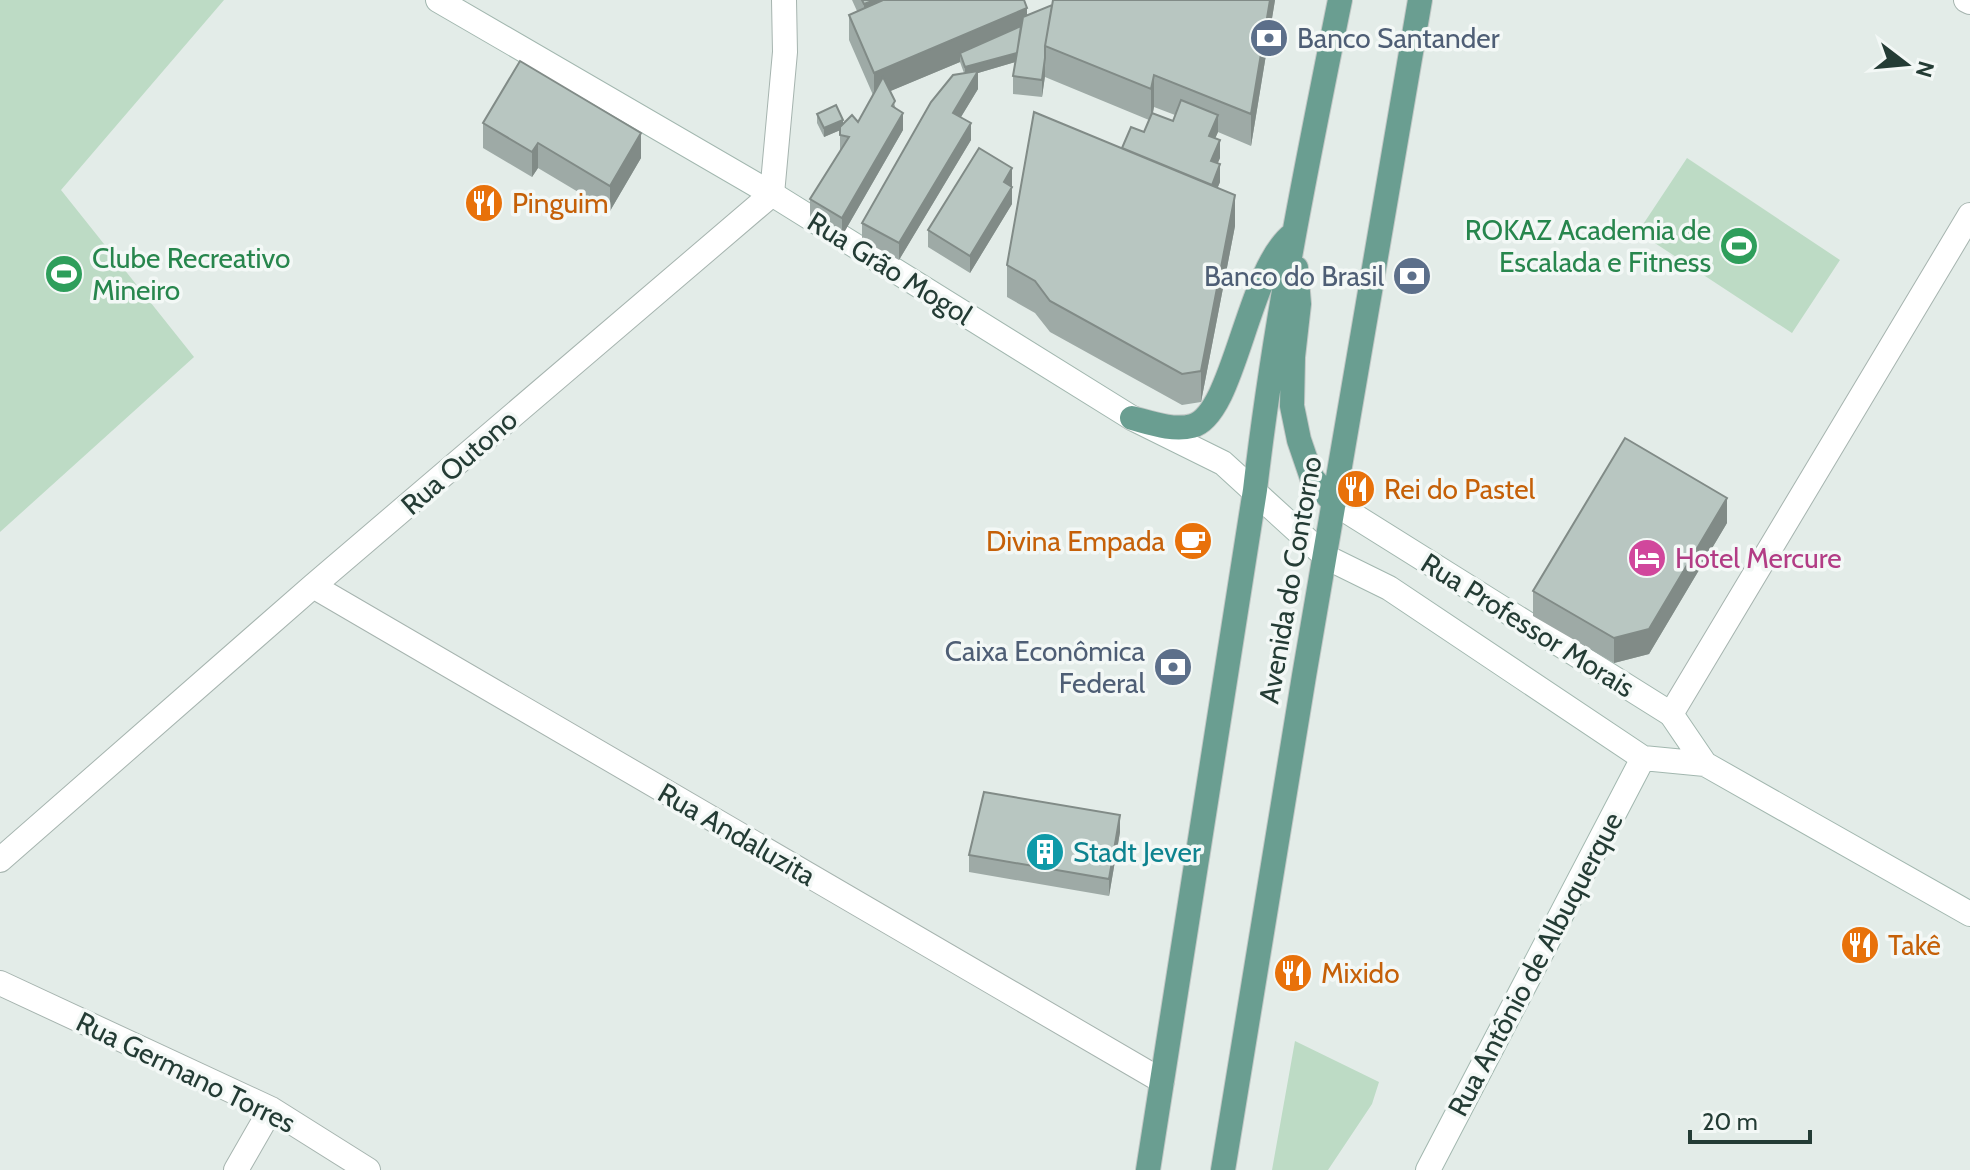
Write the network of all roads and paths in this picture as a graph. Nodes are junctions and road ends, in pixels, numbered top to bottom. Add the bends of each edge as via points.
1 (438, 0) edge
2 (784, 0) edge
3 (1340, 0) edge
4 (1420, 0) edge
5 (772, 194) junction
6 (1970, 215) edge
7 (1293, 234) junction
8 (1132, 418) junction
9 (1255, 490) junction
10 (1334, 503) junction
11 (1326, 557) junction
12 (313, 586) junction
13 (1671, 714) junction
14 (1643, 758) junction
15 (1705, 764) junction
16 (0, 860) edge
17 (1970, 914) edge
18 (0, 983) edge
19 (1162, 1081) junction
20 (271, 1109) junction
21 (236, 1170) edge
22 (368, 1170) edge
23 (1148, 1170) edge
24 (1223, 1170) edge
25 (1428, 1170) edge

1 - 5 street, Rua Grão Mogol
2 - 5 street via 785,52
3 - 7 main road, Avenida do Contorno
4 - 10 main road, Avenida do Contorno
5 - 8 street, Rua Grão Mogol
5 - 12 street, Rua Outono
6 - 13 street
7 - 8 main road via 1268,263 1229,376 1205,419 1180,427
7 - 9 main road, Avenida do Contorno
7 - 10 main road via 1299,304 1292,406 1312,478
8 - 9 street, Rua Grão Mogol via 1223,463
9 - 11 street, Rua Grão Mogol
9 - 19 main road, Avenida do Contorno
10 - 11 main road, Avenida do Contorno
10 - 13 street, Rua Professor Morais
11 - 14 street, Rua Professor Morais via 1389,588
11 - 24 main road, Avenida do Contorno
12 - 16 street, Rua Outono
12 - 19 street, Rua Andaluzita
13 - 15 street, Rua Professor Morais
14 - 15 street, Rua Professor Morais
14 - 25 street, Rua Antônio de Albuquerque
15 - 17 street, Rua Professor Morais
18 - 20 street, Rua Germano Torres
19 - 23 main road, Avenida do Contorno
20 - 21 street
20 - 22 street, Rua Germano Torres

